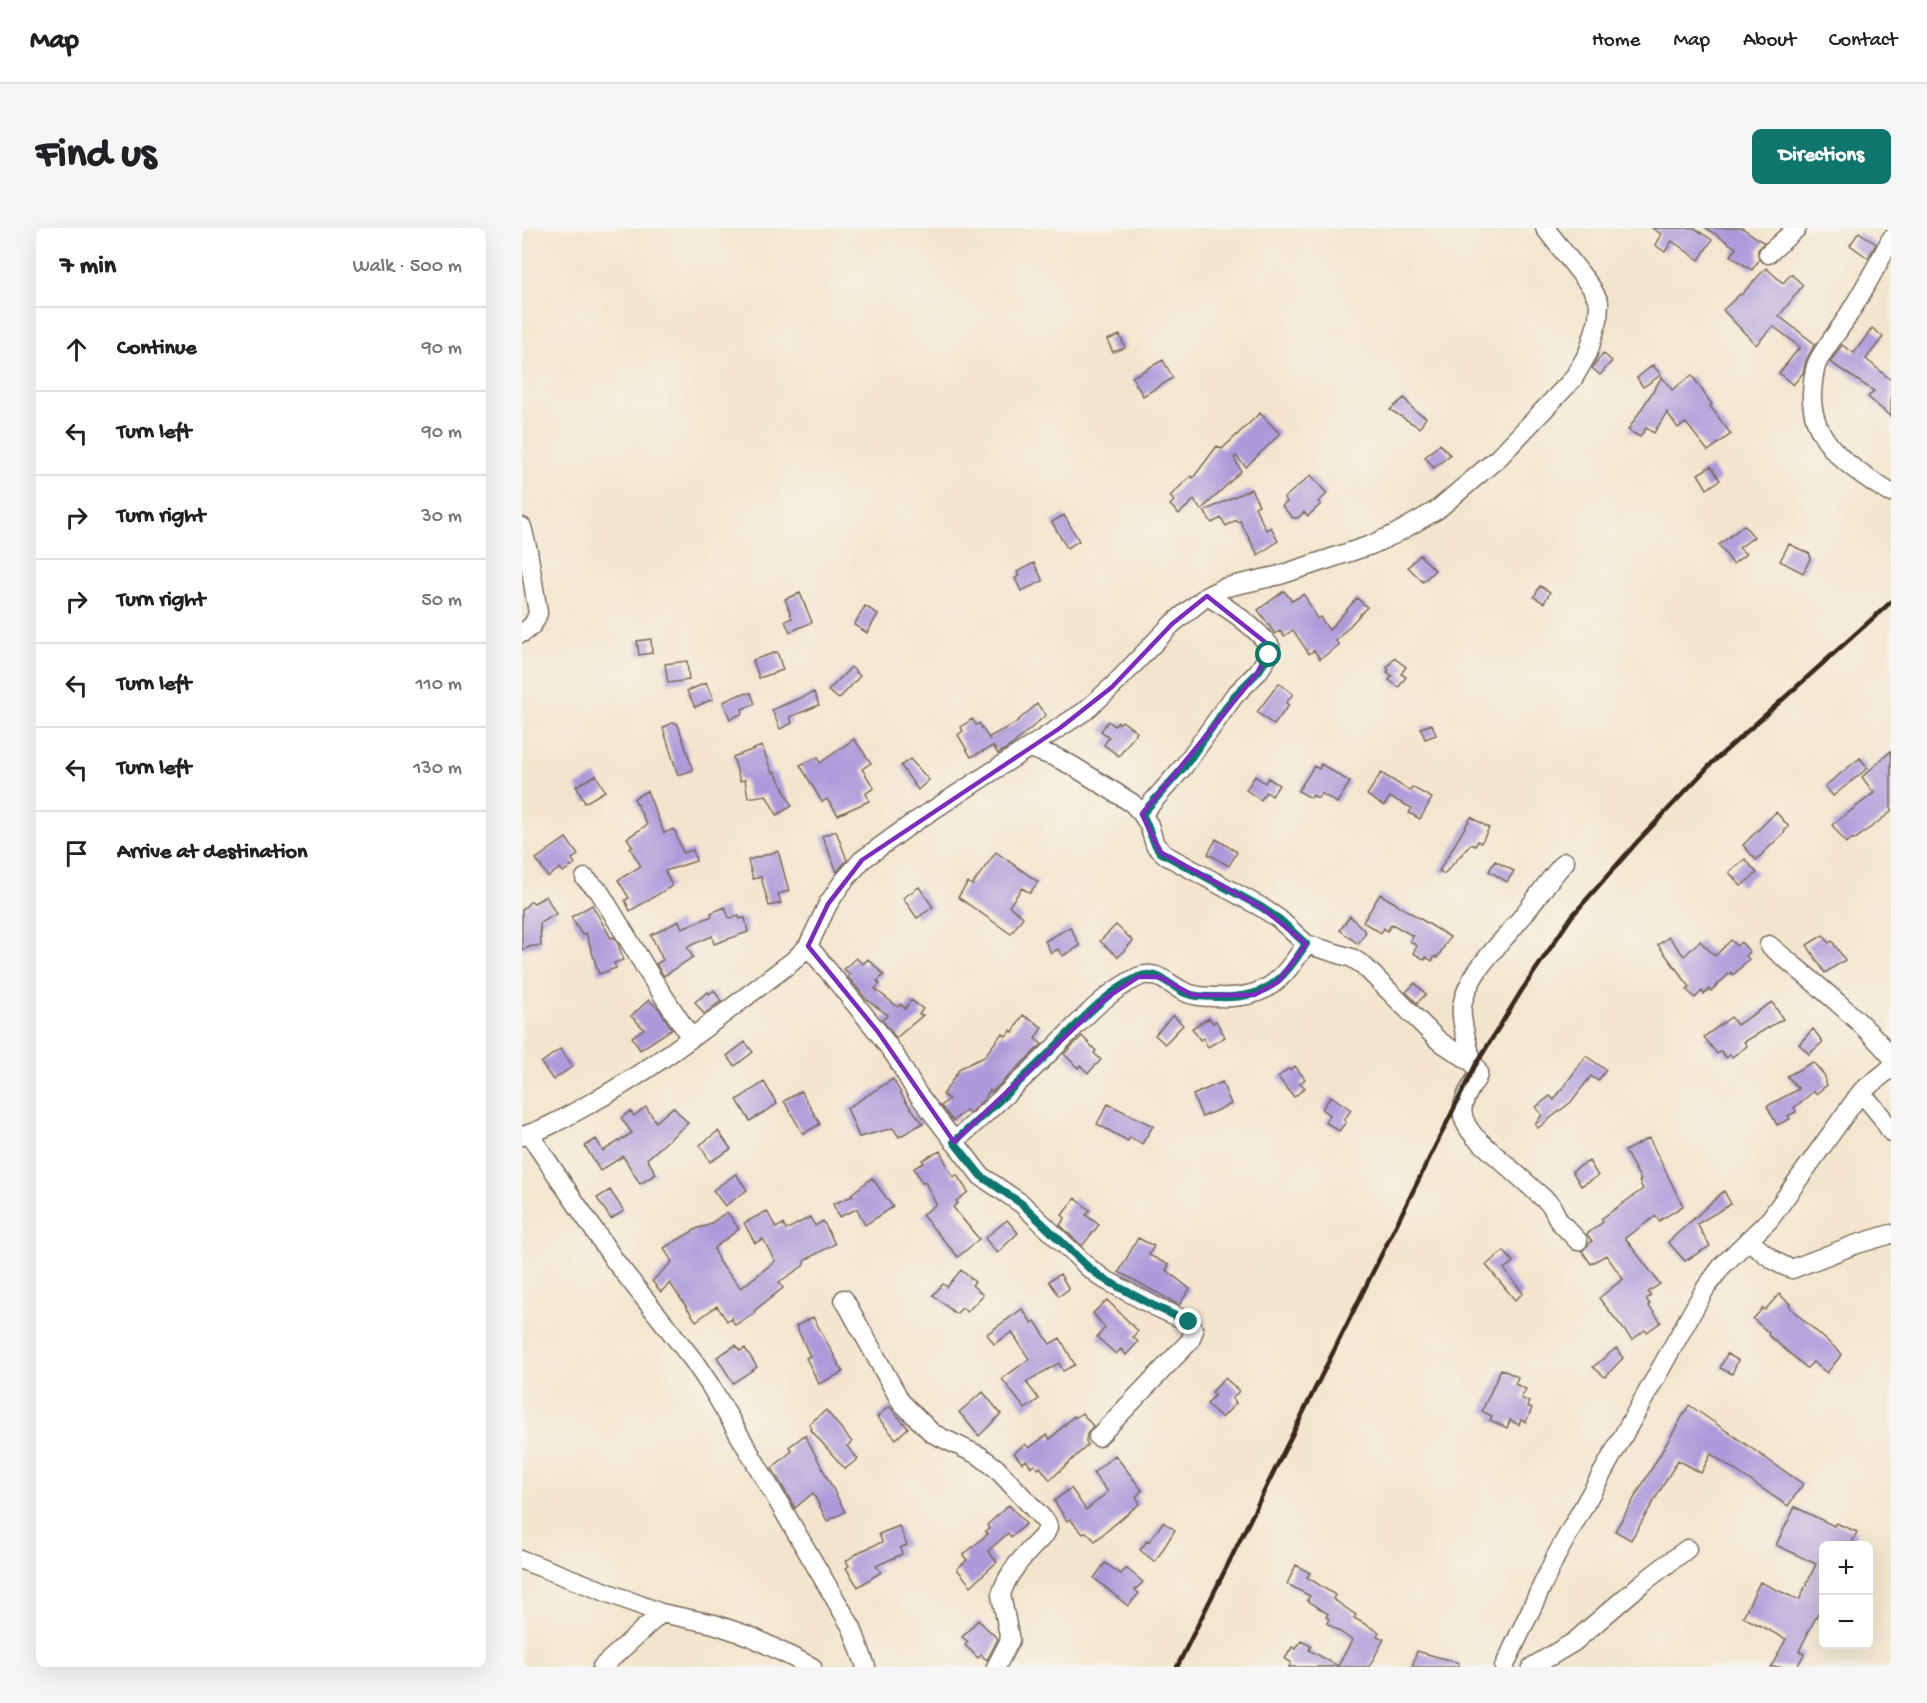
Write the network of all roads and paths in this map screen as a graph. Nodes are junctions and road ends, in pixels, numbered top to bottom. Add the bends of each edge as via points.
1 (1545, 228) edge
2 (1797, 228) edge
3 (1885, 228) edge
4 (1891, 229) edge
5 (1891, 239) edge
6 (1768, 254) dead end
7 (1889, 492) dead end
8 (522, 527) edge
9 (1207, 596) junction
10 (522, 633) edge
11 (1030, 748) junction
12 (1142, 814) junction
13 (1565, 862) dead end
14 (585, 878) dead end
15 (1306, 944) junction
16 (1768, 945) dead end
17 (808, 946) junction
18 (692, 1038) junction
19 (1891, 1056) edge
20 (1473, 1063) junction
21 (1891, 1068) edge
22 (1861, 1092) junction
23 (1886, 1112) edge
24 (1891, 1132) edge
25 (526, 1136) edge
26 (954, 1142) junction
27 (1891, 1234) edge
28 (1748, 1240) junction
29 (1578, 1241) dead end
30 (844, 1299) dead end
31 (1098, 1437) dead end
32 (1687, 1549) dead end
33 (522, 1560) edge
34 (661, 1613) junction
35 (602, 1667) edge
36 (813, 1667) edge
37 (866, 1667) edge
38 (996, 1667) edge
39 (1504, 1667) edge
40 (1532, 1667) edge

1 - 9 street via 1599,302 1588,353 1573,379 1499,457 1437,510 1371,545
2 - 6 street
3 - 4 street
5 - 7 street via 1817,362 1812,407 1829,447
8 - 10 street via 538,613 536,621
9 - 11 street via 1172,624 1085,711
9 - 12 street via 1264,639 1270,646 1269,655 1234,696 1185,766
11 - 12 street via 1073,766 1132,803
11 - 17 street via 862,860 828,904
12 - 15 street via 1160,852 1261,907
13 - 20 street via 1471,982 1461,1007
14 - 18 street via 599,891
15 - 20 street via 1363,965 1439,1041
15 - 26 street via 1278,982 1254,995 1230,998 1192,994 1160,977 1138,977 1106,998
16 - 19 street via 1827,993
17 - 18 street
17 - 26 street via 878,1032
18 - 25 street via 607,1096
20 - 29 street via 1478,1072 1462,1110 1466,1126 1547,1200 1559,1221
21 - 22 street
22 - 23 street
22 - 28 street via 1770,1220
23 - 24 street
25 - 37 street via 710,1385 852,1628
26 - 31 street via 981,1176 1022,1204 1089,1268 1189,1322 1194,1330 1190,1341
27 - 28 street via 1792,1269
28 - 39 street via 1722,1266 1688,1318 1556,1556
30 - 38 street via 901,1402 932,1432 996,1468 1047,1523 1045,1534 1015,1567 1002,1589 1010,1640
32 - 40 street via 1574,1642
33 - 34 street
34 - 35 street
34 - 36 street via 752,1636

